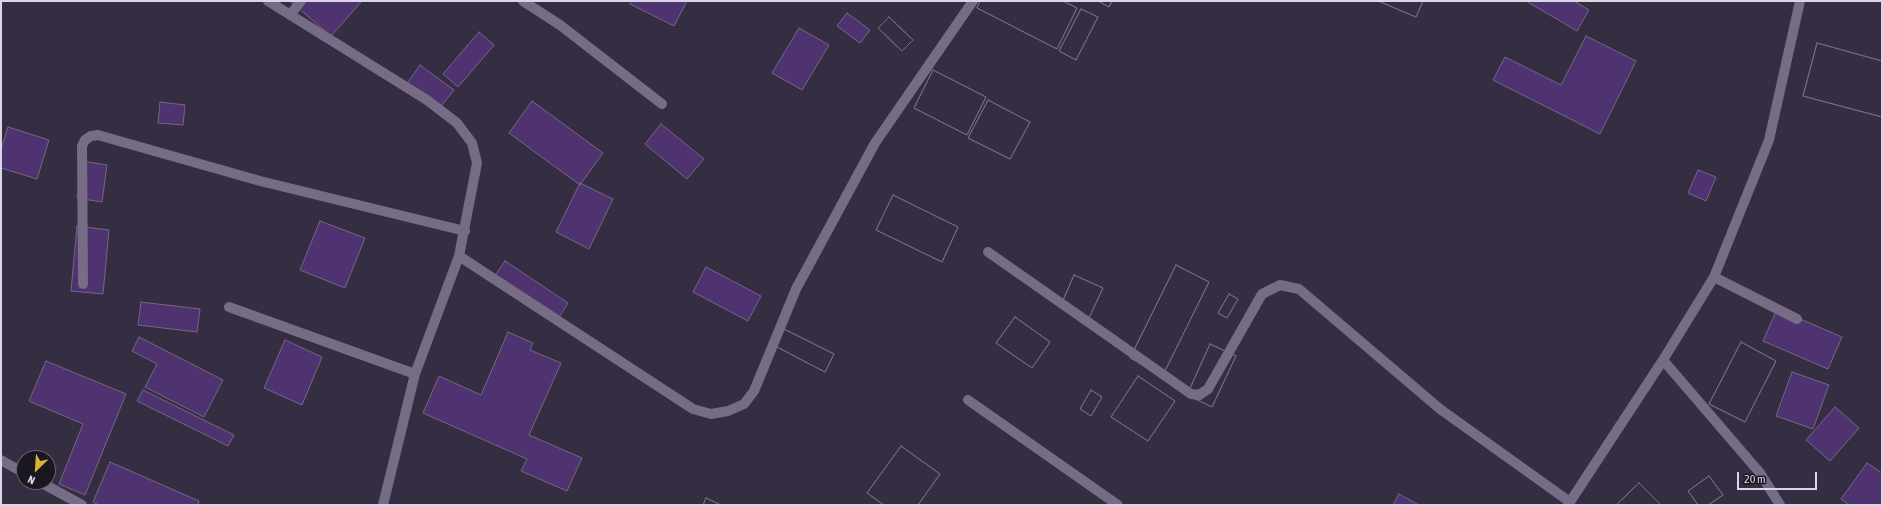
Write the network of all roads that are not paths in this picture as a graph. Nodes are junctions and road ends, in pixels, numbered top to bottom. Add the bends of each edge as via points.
1 (268, 1) edge
2 (301, 1) edge
3 (523, 1) edge
4 (973, 1) edge
5 (1800, 1) edge
6 (290, 15) junction
7 (662, 104) dead end
8 (465, 230) junction
9 (988, 252) dead end
10 (459, 256) junction
11 (1714, 277) junction
12 (83, 284) dead end
13 (230, 307) dead end
14 (1797, 319) dead end
15 (1662, 360) junction
16 (415, 374) junction
17 (968, 400) dead end
18 (1, 460) edge
19 (16, 468) edge
20 (55, 490) edge
21 (1569, 504) edge
22 (82, 505) edge
23 (383, 505) edge
24 (1118, 505) edge
25 (1780, 505) edge

1 - 6 street
2 - 6 street
3 - 7 street via 560,25
4 - 10 street via 875,143 796,289 754,391 744,404 728,412 711,414 693,409
5 - 11 street via 1768,140
6 - 8 street via 427,100 457,123 472,143 477,163
8 - 10 street
8 - 12 street via 260,180 98,135 85,140 82,146
9 - 21 street via 1191,394 1198,395 1208,389 1262,294 1280,285 1300,289 1440,409
10 - 16 street
11 - 14 street
11 - 15 street
13 - 16 street
15 - 21 street
15 - 25 street via 1760,473
16 - 23 street
17 - 24 street
18 - 19 street
20 - 22 street

